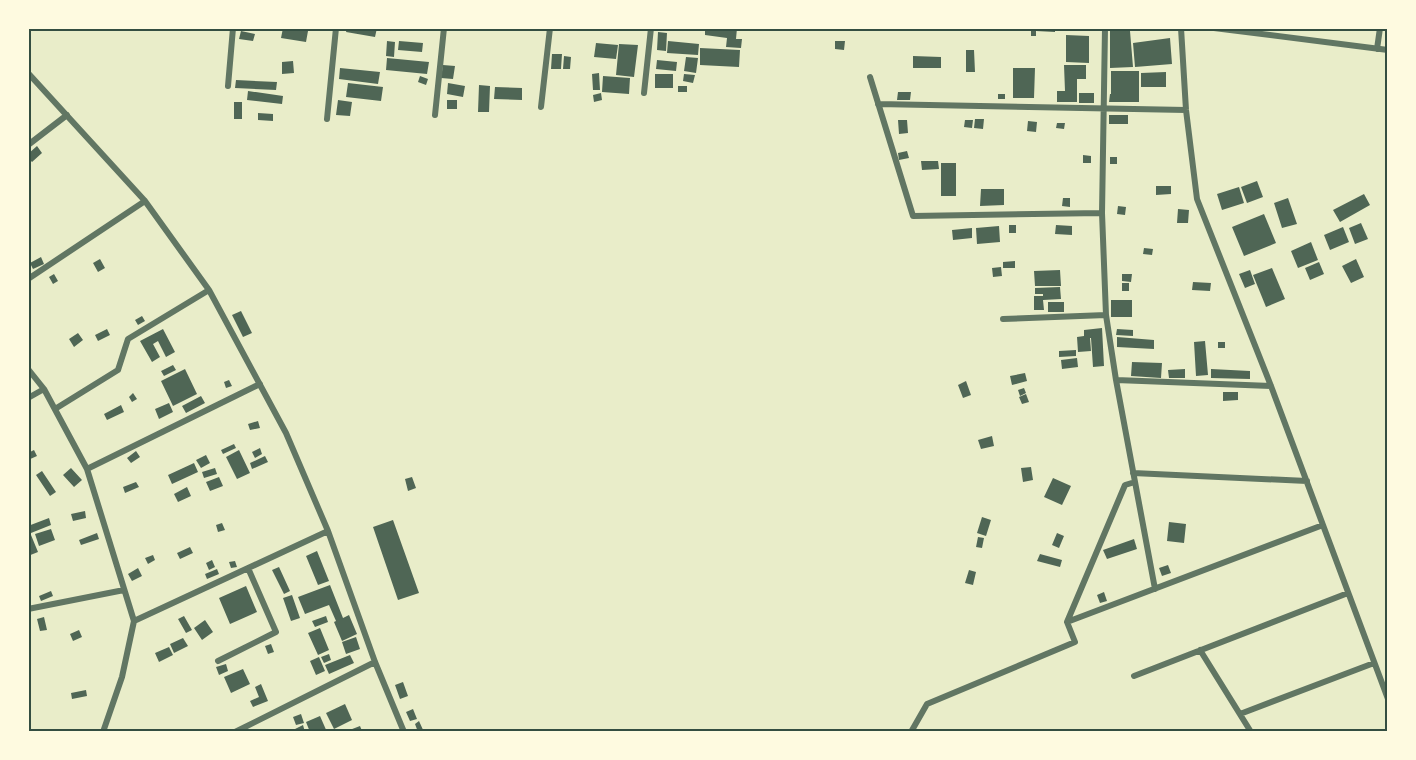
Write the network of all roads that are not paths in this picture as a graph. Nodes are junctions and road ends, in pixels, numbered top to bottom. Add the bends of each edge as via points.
1 (233, 28) edge
2 (336, 28) edge
3 (444, 28) edge
4 (550, 28) edge
5 (651, 28) edge
6 (1105, 28) edge
7 (1180, 28) edge
8 (1214, 28) edge
9 (1380, 28) edge
10 (1377, 48) junction
11 (1388, 50) edge
12 (28, 73) edge
13 (870, 77) dead end
14 (228, 86) dead end
15 (644, 93) dead end
16 (878, 104) junction
17 (541, 106) dead end
18 (1104, 108) junction
19 (1186, 110) junction
20 (67, 115) junction
21 (435, 115) dead end
22 (327, 119) dead end
23 (28, 145) edge
24 (145, 201) junction
25 (1102, 213) junction
26 (28, 279) edge
27 (209, 290) junction
28 (1106, 315) junction
29 (1003, 319) dead end
30 (28, 369) edge
31 (1116, 380) junction
32 (260, 384) junction
33 (1271, 386) junction
34 (44, 389) junction
35 (28, 398) edge
36 (55, 409) junction
37 (87, 469) junction
38 (1133, 473) junction
39 (1307, 481) junction
40 (1135, 482) junction
41 (1323, 525) junction
42 (328, 531) junction
43 (248, 568) junction
44 (1155, 589) junction
45 (124, 590) junction
46 (1348, 593) junction
47 (28, 609) edge
48 (134, 621) junction
49 (1067, 622) junction
50 (1200, 650) junction
51 (218, 661) dead end
52 (375, 662) junction
53 (1374, 663) junction
54 (1134, 675) dead end
55 (1388, 699) edge
56 (1240, 714) junction
57 (103, 732) edge
58 (235, 732) edge
59 (404, 732) edge
60 (911, 732) edge
61 (1251, 732) edge

1 - 14 street
2 - 22 street
3 - 21 street
4 - 17 street
5 - 15 street
6 - 18 street
7 - 19 street
8 - 10 street
9 - 10 street
10 - 11 street
12 - 20 street
13 - 16 street
16 - 18 street
16 - 25 street via 913,216
18 - 19 street
18 - 25 street
19 - 33 street via 1197,200
20 - 23 street
20 - 24 street
24 - 26 street
24 - 27 street
25 - 28 street
27 - 32 street
27 - 36 street via 128,339 118,370
28 - 29 street
28 - 31 street
30 - 34 street
31 - 33 street
31 - 38 street
32 - 37 street
32 - 42 street via 286,433
33 - 39 street
34 - 35 street
34 - 36 street
36 - 37 street
37 - 45 street
38 - 39 street
38 - 40 street
39 - 41 street
40 - 44 street
40 - 49 street via 1125,485
41 - 44 street
41 - 46 street
42 - 43 street
42 - 52 street
43 - 48 street
43 - 51 street via 276,632
44 - 49 street
45 - 47 street
45 - 48 street
46 - 50 street
46 - 53 street
48 - 57 street via 122,677
49 - 60 street via 1075,642 927,704
50 - 54 street
50 - 56 street
52 - 58 street
52 - 59 street
53 - 55 street
53 - 56 street
56 - 61 street

